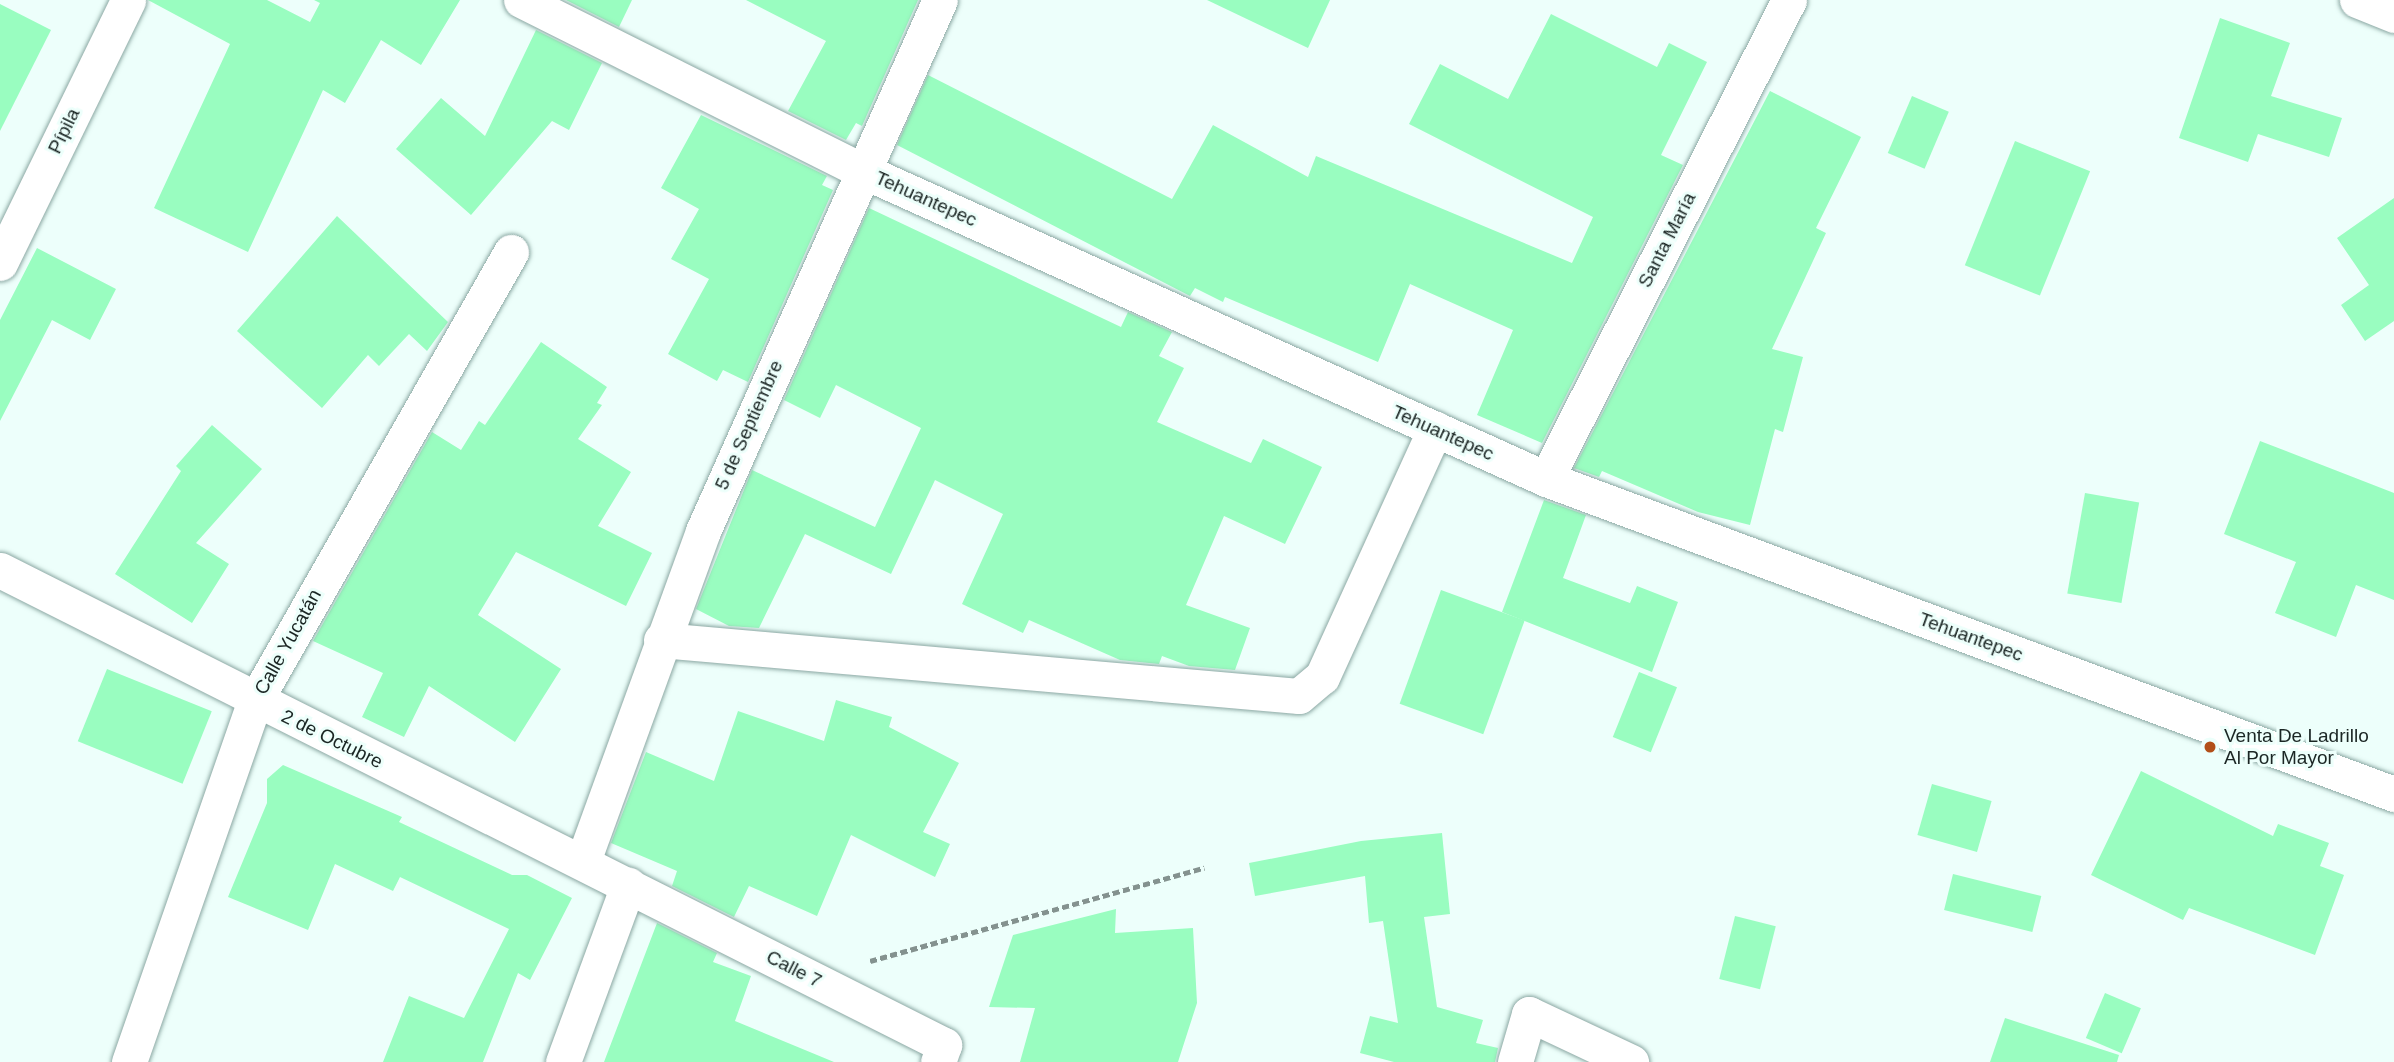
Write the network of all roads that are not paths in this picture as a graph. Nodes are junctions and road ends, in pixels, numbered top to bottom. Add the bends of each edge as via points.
1 (128, 0) edge
2 (521, 0) edge
3 (940, 0) edge
4 (1789, 0) edge
5 (2357, 0) edge
6 (2394, 15) edge
7 (861, 170) junction
8 (511, 251) dead end
9 (0, 263) edge
10 (1435, 429) junction
11 (1546, 479) junction
12 (0, 570) edge
13 (661, 640) junction
14 (255, 701) junction
15 (2394, 794) edge
16 (583, 861) junction
17 (628, 885) junction
18 (129, 1062) edge
19 (563, 1062) edge
20 (938, 1062) edge
21 (1515, 1062) edge
22 (1631, 1062) edge

1 - 9 street, Pípila
2 - 7 street, Tehuantepec
3 - 7 street, 5 de Septiembre
4 - 11 street, Santa María
5 - 6 street
7 - 10 street, Tehuantepec
7 - 13 street, 5 de Septiembre
8 - 14 street, Calle Yucatán
10 - 11 street, Tehuantepec
10 - 13 street via 1322,677 1299,696
11 - 15 street, Tehuantepec
12 - 14 street, 2 de Octubre
13 - 16 street, 5 de Septiembre
14 - 16 street, 2 de Octubre
14 - 18 street, Calle Yucatán
16 - 17 street, 2 de Octubre
17 - 19 street
17 - 20 street, Calle 7 via 944,1045
21 - 22 street via 1529,1014

